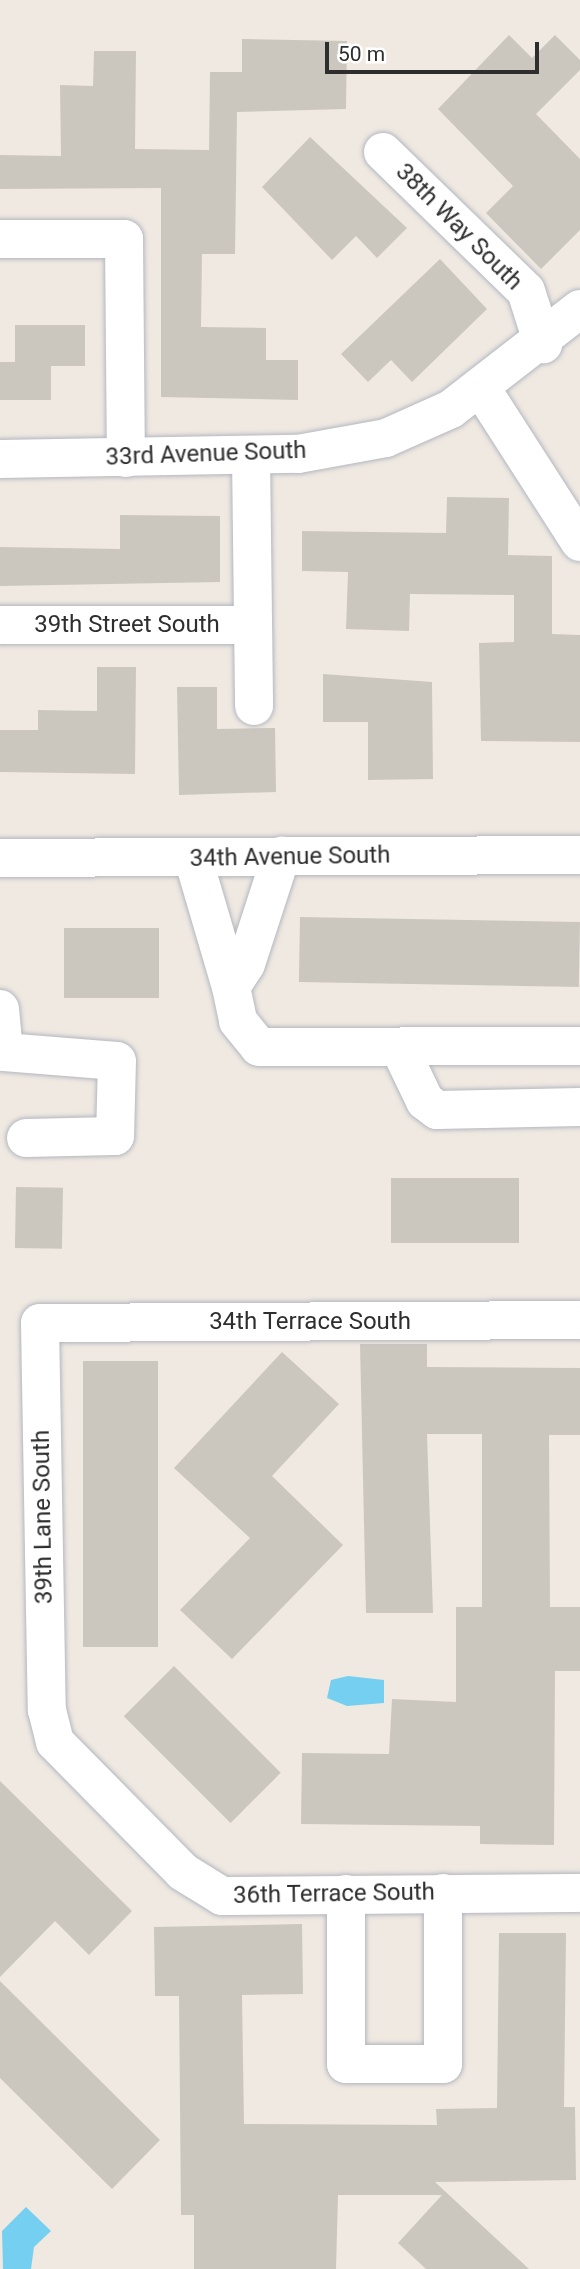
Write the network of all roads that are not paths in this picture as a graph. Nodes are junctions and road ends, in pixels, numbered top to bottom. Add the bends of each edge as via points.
1 (383, 152) dead end
2 (0, 239) edge
3 (580, 309) edge
4 (543, 344) junction
5 (481, 388) junction
6 (251, 455) junction
7 (126, 458) junction
8 (0, 459) edge
9 (580, 542) edge
10 (0, 625) edge
11 (253, 625) junction
12 (254, 706) dead end
13 (580, 855) edge
14 (281, 856) junction
15 (0, 858) edge
16 (193, 858) junction
17 (231, 987) junction
18 (0, 1009) edge
19 (399, 1046) junction
20 (580, 1046) edge
21 (580, 1107) edge
22 (26, 1138) dead end
23 (580, 1320) edge
24 (40, 1323) joint
25 (47, 1710) joint
26 (443, 1893) junction
27 (580, 1893) edge
28 (346, 1894) junction

1 - 4 street, 38th Way South via 526,291
2 - 7 street via 124,239
3 - 4 street, 33rd Avenue South
4 - 5 street, 33rd Avenue South
5 - 6 street, 33rd Avenue South via 451,410 386,438 298,454
5 - 9 street
6 - 7 street, 33rd Avenue South
6 - 11 street, 39th Street South
7 - 8 street, 33rd Avenue South
10 - 11 street, 39th Street South
11 - 12 street, 39th Street South
13 - 14 street, 34th Avenue South
14 - 16 street, 34th Avenue South
14 - 17 street via 246,964
15 - 16 street, 34th Avenue South
16 - 17 street
17 - 19 street via 237,1021 259,1047
18 - 22 street via 4,1052 117,1061 115,1136
19 - 20 street
19 - 21 street via 425,1101 437,1111
23 - 24 street, 34th Terrace South
24 - 25 street, 39th Lane South
25 - 28 street, 36th Terrace South via 55,1742 183,1872 222,1896
26 - 27 street, 36th Terrace South
26 - 28 street, 36th Terrace South
26 - 28 street via 443,2064 346,2064

